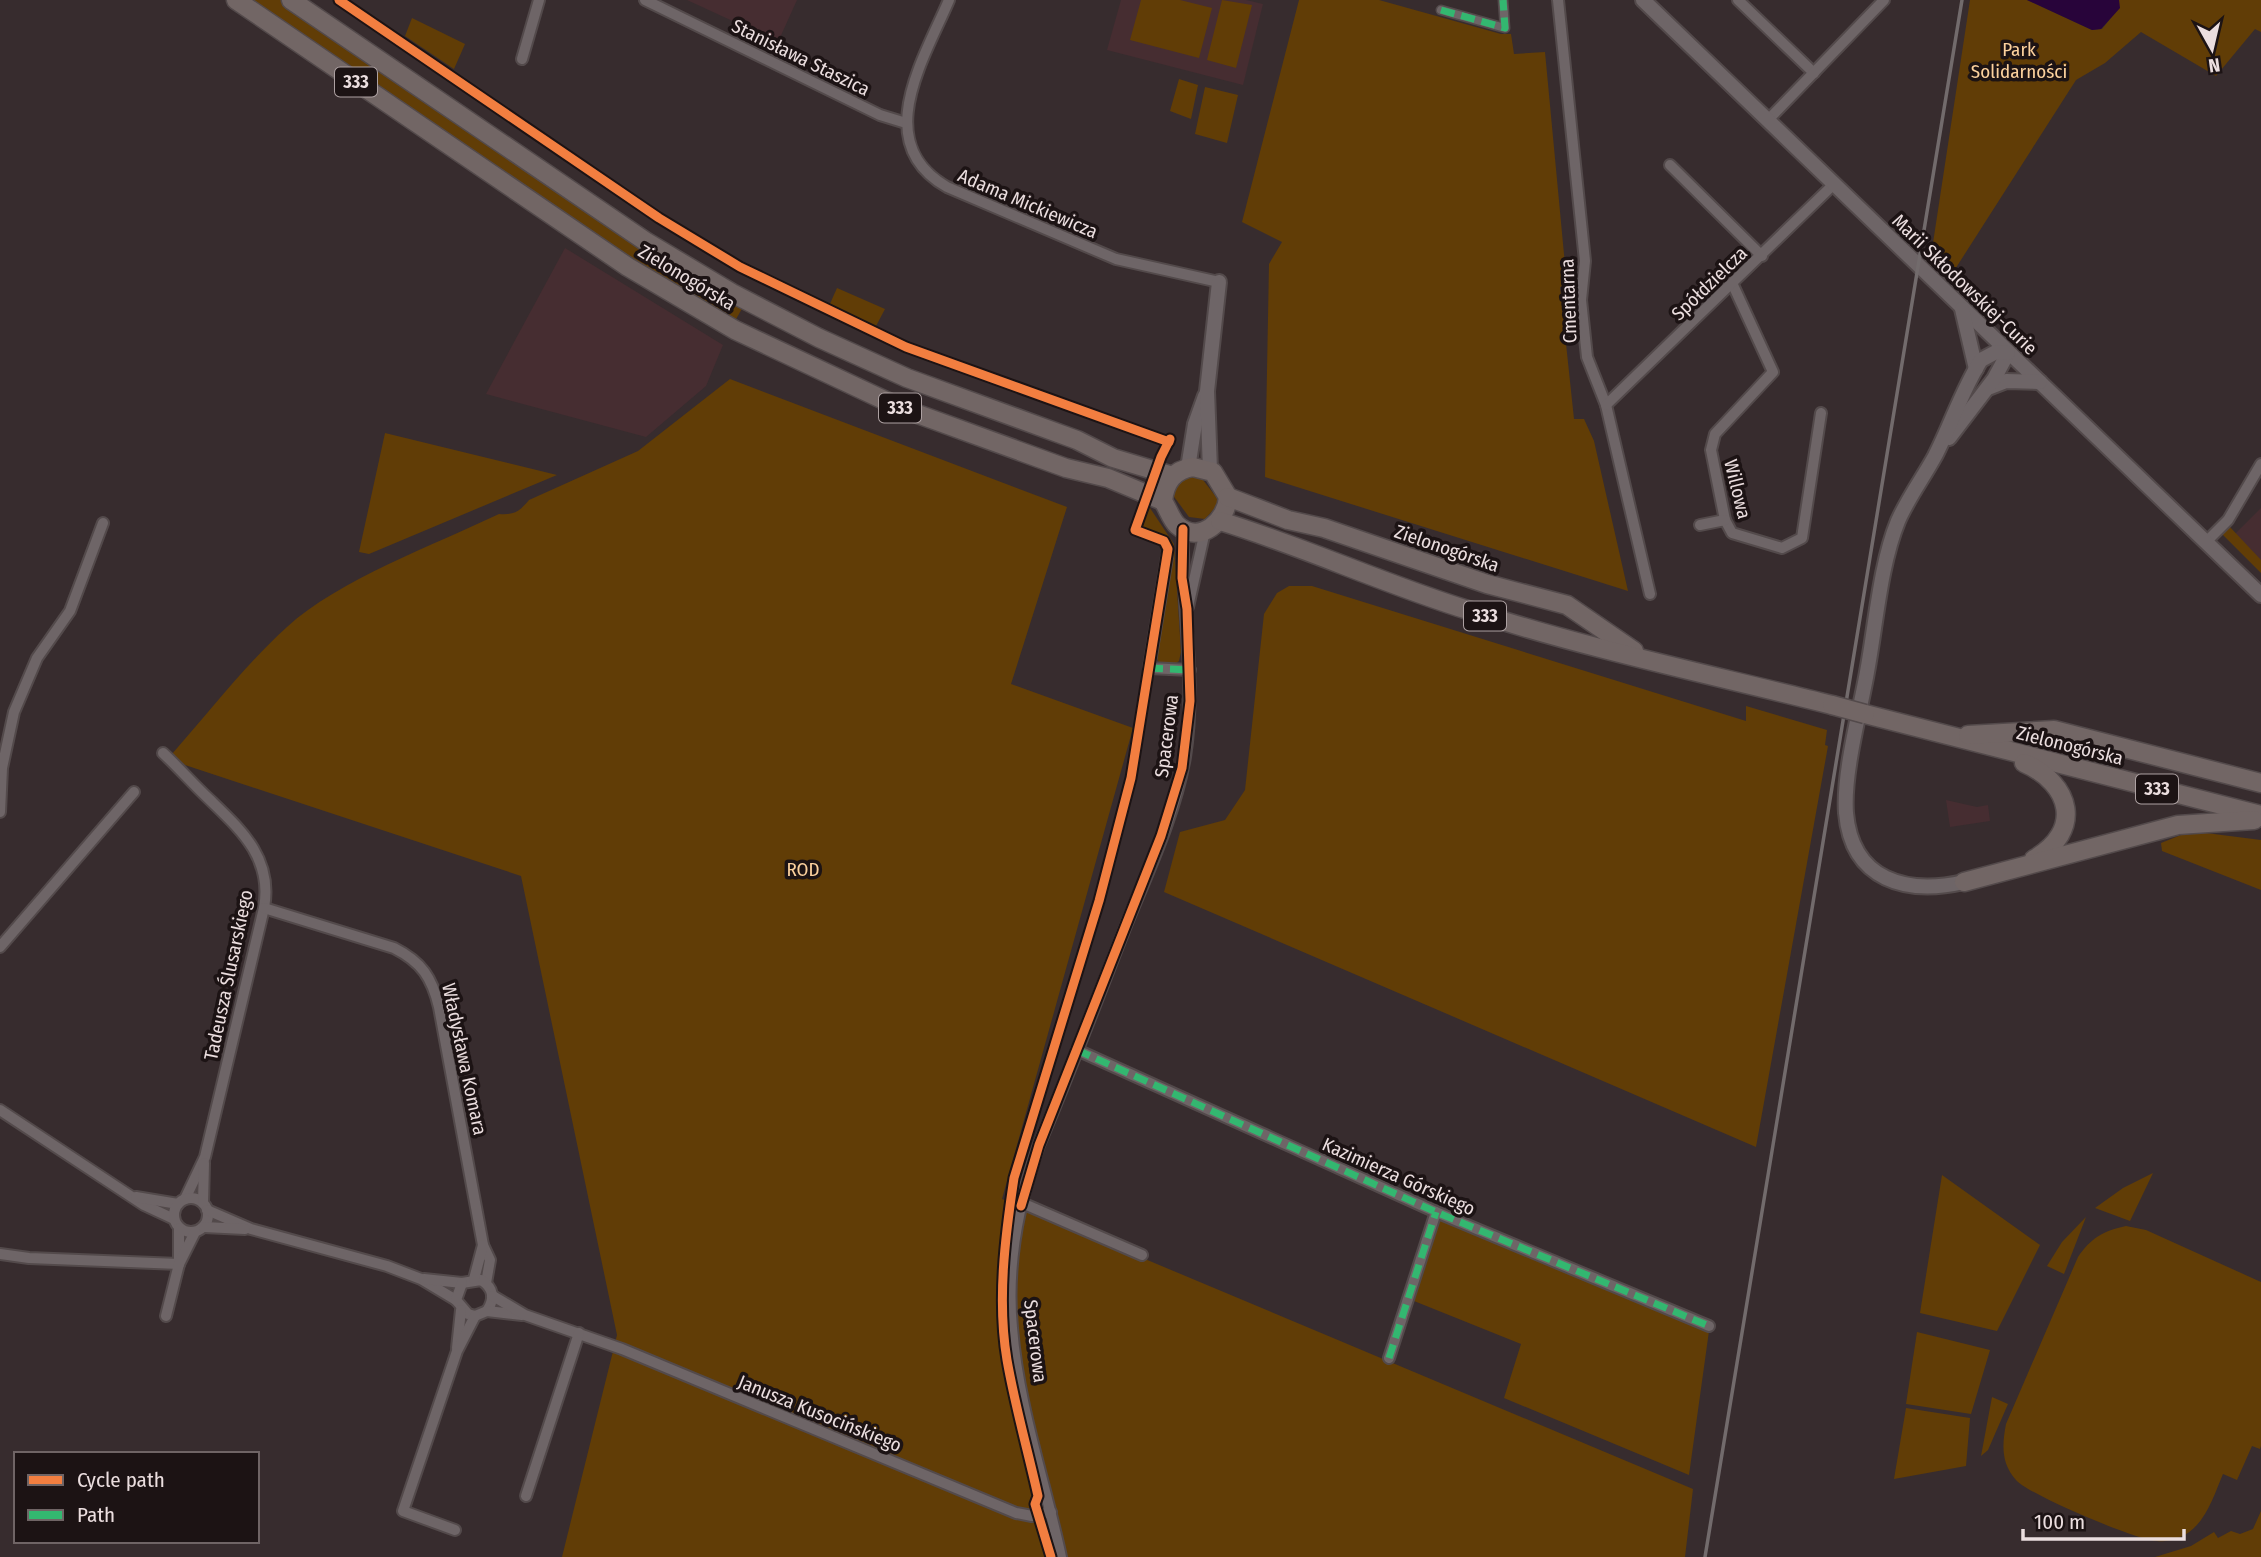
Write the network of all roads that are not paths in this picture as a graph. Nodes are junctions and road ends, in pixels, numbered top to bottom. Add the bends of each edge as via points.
1 (236, 0) edge
2 (291, 0) edge
3 (538, 0) edge
4 (645, 0) edge
5 (948, 0) edge
6 (1503, 0) edge
7 (1558, 0) edge
8 (1643, 0) edge
9 (1738, 0) edge
10 (1884, 0) edge
11 (1441, 10) dead end
12 (522, 59) dead end
13 (1814, 73) junction
14 (1768, 120) junction
15 (906, 123) junction
16 (1670, 165) dead end
17 (1834, 184) junction
18 (1762, 256) junction
19 (1219, 282) joint
20 (1732, 285) junction
21 (1960, 305) junction
22 (2008, 353) junction
23 (1976, 369) junction
24 (2039, 382) junction
25 (1987, 389) junction
26 (1207, 391) junction
27 (1606, 405) junction
28 (1821, 413) dead end
29 (1935, 456) junction
30 (2261, 464) edge
31 (1210, 470) junction
32 (1181, 472) junction
33 (1228, 497) junction
34 (1163, 501) junction
35 (1725, 520) junction
36 (1220, 521) junction
37 (103, 523) dead end
38 (1700, 525) dead end
39 (1183, 529) junction
40 (1205, 531) junction
41 (2206, 542) junction
42 (1167, 557) dead end
43 (1650, 594) dead end
44 (2261, 595) edge
45 (1187, 609) junction
46 (1643, 657) junction
47 (1189, 670) junction
48 (1950, 737) junction
49 (1983, 744) junction
50 (163, 752) dead end
51 (1, 768) edge
52 (2261, 783) edge
53 (134, 792) dead end
54 (0, 812) edge
55 (2261, 817) edge
56 (2024, 865) junction
57 (1964, 882) joint
58 (264, 908) junction
59 (0, 947) edge
60 (1077, 1051) junction
61 (0, 1110) edge
62 (205, 1157) junction
63 (136, 1197) junction
64 (182, 1201) junction
65 (1021, 1203) junction
66 (205, 1207) junction
67 (1436, 1212) junction
68 (177, 1224) junction
69 (200, 1229) junction
70 (251, 1230) junction
71 (483, 1245) junction
72 (0, 1254) edge
73 (1142, 1255) dead end
74 (179, 1264) junction
75 (421, 1279) junction
76 (474, 1279) junction
77 (462, 1283) junction
78 (486, 1283) junction
79 (493, 1296) junction
80 (458, 1305) junction
81 (487, 1311) junction
82 (525, 1315) junction
83 (166, 1316) dead end
84 (475, 1316) junction
85 (1709, 1326) dead end
86 (579, 1333) junction
87 (457, 1351) junction
88 (1389, 1358) dead end
89 (526, 1496) dead end
90 (1051, 1512) junction
91 (456, 1530) dead end
92 (1061, 1557) edge

1 - 34 main road, Zielonogórska / 333 via 613,257 735,330 901,408
2 - 32 main road, Zielonogórska / 333 via 645,241 732,293 907,378 1114,458
3 - 12 street
4 - 15 street, Stanisława Staszica via 880,115
5 - 15 street, Adama Mickiewicza via 907,97
6 - 11 street via 1505,28
7 - 27 street, Cmentarna via 1584,261 1581,300 1587,357
8 - 14 street, Marii Skłodowskiej-Curie
9 - 13 street
10 - 13 street
13 - 14 street
14 - 17 street, Marii Skłodowskiej-Curie
15 - 19 street, Adama Mickiewicza via 917,160 947,187 1116,259
16 - 18 street
17 - 18 street, Spółdzielcza
17 - 21 street, Marii Skłodowskiej-Curie
18 - 20 street, Spółdzielcza
19 - 26 street
20 - 27 street, Spółdzielcza
20 - 35 street, Willowa via 1773,372 1715,434 1711,450
21 - 22 street, Marii Skłodowskiej-Curie
21 - 23 street
22 - 23 street via 1991,354
22 - 24 street, Marii Skłodowskiej-Curie
22 - 25 street
23 - 29 street
24 - 25 street via 1998,383
24 - 41 street, Marii Skłodowskiej-Curie
25 - 29 street
26 - 31 street
26 - 32 street
27 - 43 street, Cmentarna
28 - 35 street, Willowa via 1802,538 1782,548 1732,533
29 - 57 street via 1894,536 1856,733 1846,814 1859,853 1886,879 1919,888
30 - 41 street via 2228,520
31 - 32 main road, 333
31 - 33 main road
32 - 34 main road via 1167,483
33 - 36 main road
33 - 46 main road, Zielonogórska / 333 via 1487,584 1567,605
34 - 39 main road
35 - 38 street
36 - 40 main road
36 - 46 main road, Zielonogórska / 333 via 1469,611
37 - 51 street via 70,611 37,658 19,698
39 - 40 main road
39 - 45 street, Spacerowa
40 - 45 street, Spacerowa
41 - 44 street, Marii Skłodowskiej-Curie
42 - 47 street via 1149,668
45 - 47 street, Spacerowa
46 - 48 main road, Zielonogórska / 333, bridge
47 - 60 street, Spacerowa via 1189,726 1176,794
48 - 49 main road, Zielonogórska / 333
48 - 52 main road, Zielonogórska / 333 via 2054,730
49 - 55 main road, Zielonogórska / 333
49 - 56 main road via 2037,768 2064,800 2066,822 2059,838
50 - 58 street, Tadeusza Ślusarskiego via 250,842 265,872
51 - 54 street
53 - 59 street
55 - 56 main road via 2181,825
56 - 57 main road
58 - 62 street, Tadeusza Ślusarskiego
58 - 71 street, Władysława Komara via 394,948 428,974 439,1007
60 - 65 street, Spacerowa
60 - 67 street, Kazimierza Górskiego
61 - 63 street
62 - 64 street, Tadeusza Ślusarskiego
62 - 66 street, Tadeusza Ślusarskiego
63 - 64 street
63 - 68 street
64 - 66 street
64 - 68 street, Tadeusza Ślusarskiego
65 - 73 street
65 - 90 street, Spacerowa via 1014,1239 1012,1328
66 - 69 street, Tadeusza Ślusarskiego
66 - 70 street
67 - 85 street, Kazimierza Górskiego
67 - 88 street
68 - 69 street
68 - 74 street, Tadeusza Ślusarskiego
69 - 70 street
69 - 74 street, Tadeusza Ślusarskiego
70 - 75 street via 348,1253
71 - 76 street
71 - 78 street, Władysława Komara via 491,1260
72 - 74 street
74 - 83 street
75 - 77 street
75 - 80 street
76 - 77 street
76 - 78 street
77 - 80 street
78 - 79 street
79 - 81 street
79 - 82 street
80 - 84 street
80 - 87 street
81 - 82 street
81 - 84 street
82 - 86 street, Janusza Kusocińskiego
84 - 87 street
86 - 89 street
86 - 90 street, Janusza Kusocińskiego via 1016,1513
87 - 91 street via 402,1511
90 - 92 street, Spacerowa

